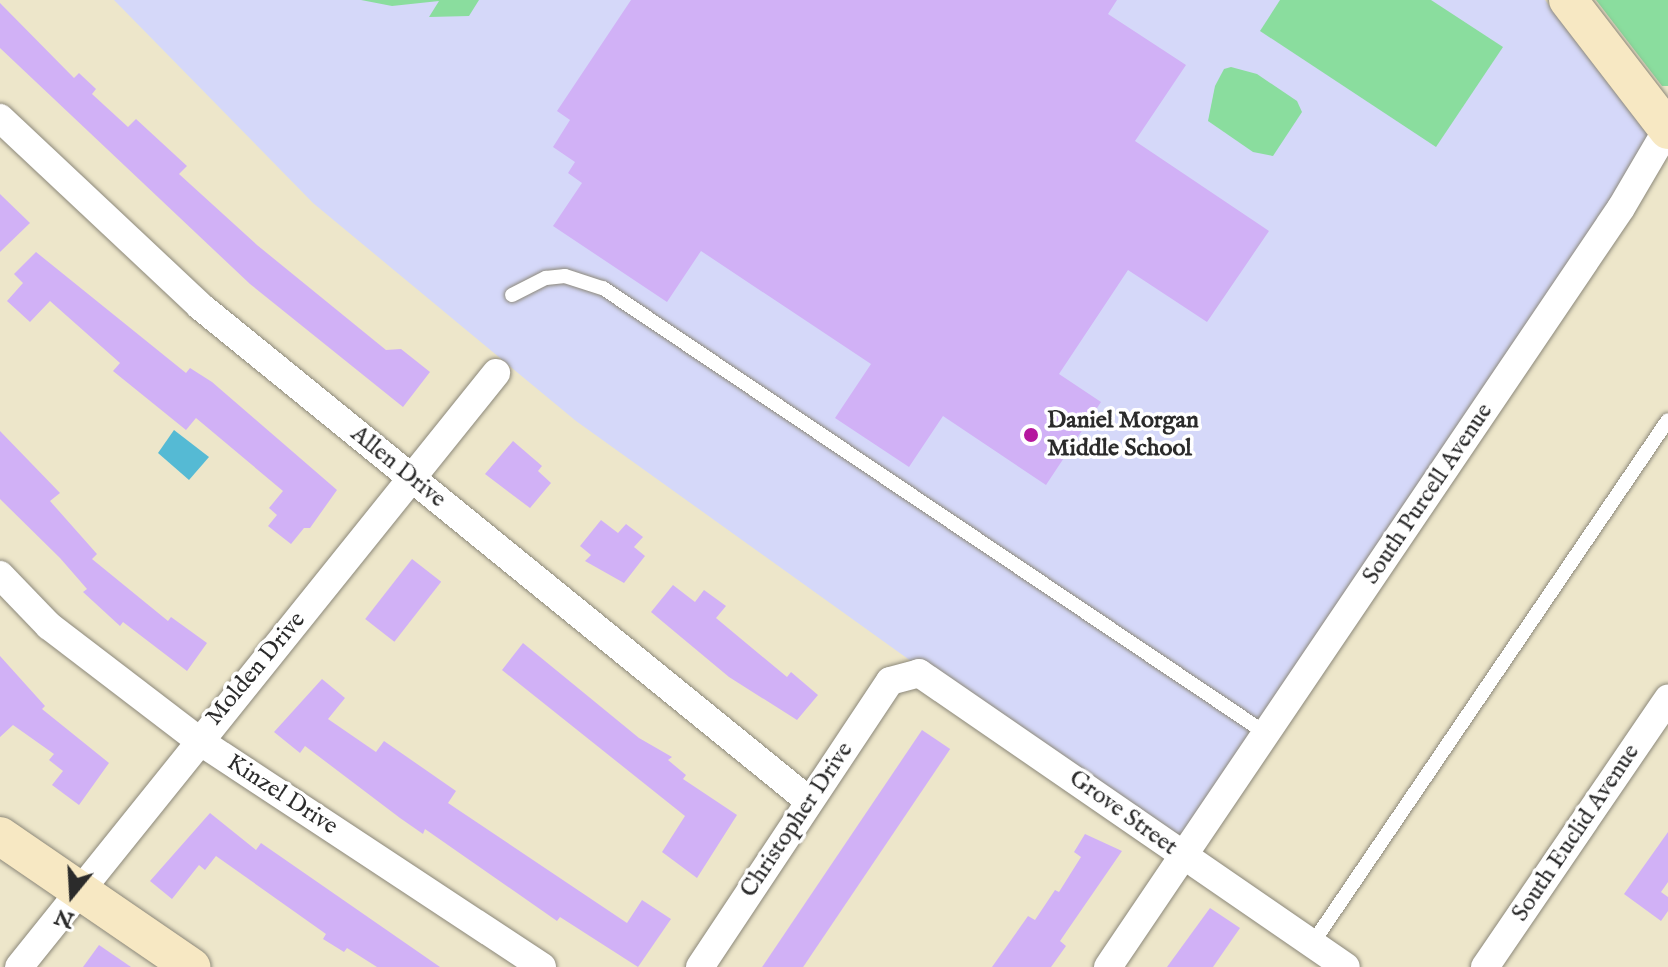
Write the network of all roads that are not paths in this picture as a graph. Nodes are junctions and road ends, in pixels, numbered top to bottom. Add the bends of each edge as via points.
1 (1568, 0) edge
2 (0, 118) edge
3 (1668, 129) edge
4 (512, 295) dead end
5 (496, 373) dead end
6 (1668, 420) edge
7 (411, 477) junction
8 (0, 575) edge
9 (896, 676) joint
10 (1668, 699) edge
11 (1267, 734) junction
12 (198, 740) junction
13 (809, 801) junction
14 (0, 836) edge
15 (1183, 856) junction
16 (77, 889) junction
17 (1312, 944) junction
18 (19, 967) edge
19 (191, 967) edge
20 (542, 967) edge
21 (700, 967) edge
22 (1108, 967) edge
23 (1346, 967) edge
24 (1485, 967) edge

1 - 3 street
2 - 7 street, Allen Drive via 200,306
3 - 11 street, South Purcell Avenue via 1621,208
4 - 11 lane via 530,283 555,277 603,288
5 - 7 street, Molden Drive
6 - 17 lane
7 - 12 street, Molden Drive
7 - 13 street, Allen Drive
8 - 12 street, Kinzel Drive via 49,626
9 - 13 street, Christopher Drive
9 - 15 street, Grove Street via 919,673 935,679
10 - 24 street, South Euclid Avenue
11 - 15 street, South Purcell Avenue
12 - 16 street, Molden Drive
12 - 20 street, Kinzel Drive
13 - 21 street, Christopher Drive
14 - 16 street
15 - 17 street, Grove Street
15 - 22 street, South Purcell Avenue
16 - 18 street, Molden Drive
16 - 19 street
17 - 23 street, Grove Street

